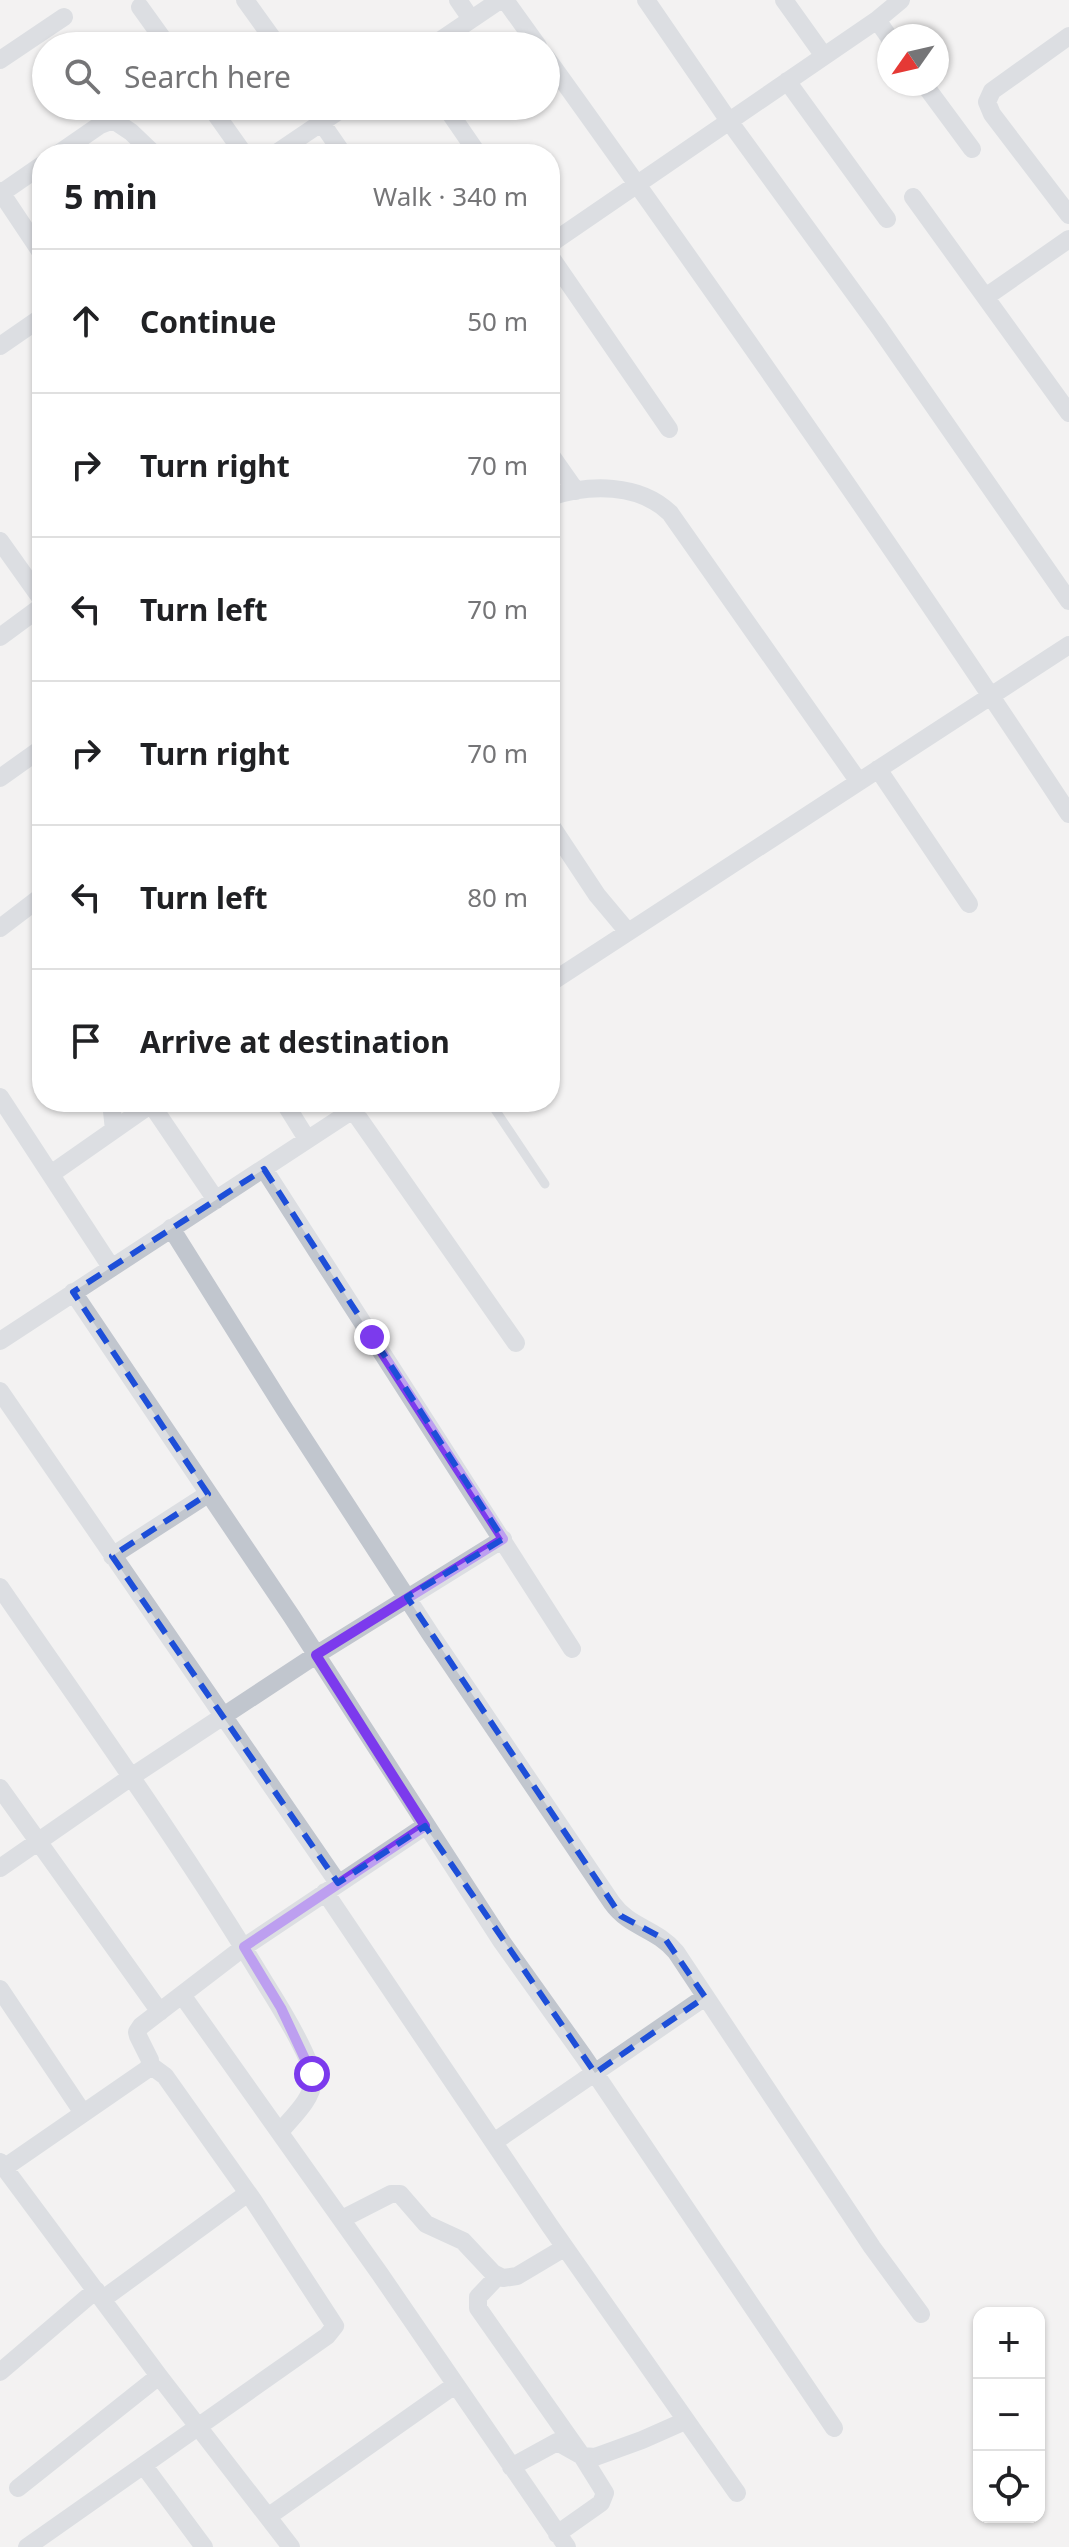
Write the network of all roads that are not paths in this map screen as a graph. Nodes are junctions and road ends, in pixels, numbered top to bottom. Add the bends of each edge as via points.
1 (245, 0) edge
2 (458, 0) edge
3 (502, 0) edge
4 (646, 0) edge
5 (784, 0) edge
6 (901, 0) edge
7 (140, 7) dead end
8 (64, 17) dead end
9 (471, 19) junction
10 (877, 20) junction
11 (880, 24) edge
12 (42, 32) edge
13 (158, 32) edge
14 (268, 32) edge
15 (452, 32) edge
16 (527, 32) edge
17 (1069, 36) edge
18 (32, 38) edge
19 (824, 56) junction
20 (0, 60) edge
21 (560, 76) edge
22 (787, 81) junction
23 (933, 96) edge
24 (113, 120) edge
25 (113, 120) edge
26 (220, 120) edge
27 (312, 120) edge
28 (323, 120) edge
29 (455, 120) edge
30 (729, 121) junction
31 (73, 144) edge
32 (144, 144) edge
33 (237, 144) edge
34 (286, 144) edge
35 (337, 144) edge
36 (471, 144) edge
37 (972, 149) dead end
38 (32, 171) edge
39 (638, 184) junction
40 (0, 192) edge
41 (913, 197) dead end
42 (1069, 215) edge
43 (887, 219) dead end
44 (560, 237) edge
45 (32, 239) edge
46 (1069, 239) edge
47 (560, 271) edge
48 (987, 296) junction
49 (32, 329) edge
50 (0, 346) edge
51 (1068, 409) edge
52 (669, 429) dead end
53 (560, 468) edge
54 (576, 491) junction
55 (560, 495) edge
56 (0, 541) edge
57 (32, 586) edge
58 (1069, 601) edge
59 (32, 613) edge
60 (0, 637) edge
61 (1069, 645) edge
62 (991, 696) junction
63 (32, 755) edge
64 (878, 769) junction
65 (0, 778) edge
66 (859, 782) junction
67 (1069, 814) edge
68 (560, 839) edge
69 (32, 904) edge
70 (969, 904) dead end
71 (0, 928) edge
72 (628, 932) junction
73 (560, 976) edge
74 (0, 1097) edge
75 (112, 1112) edge
76 (139, 1112) edge
77 (158, 1112) edge
78 (290, 1112) edge
79 (350, 1112) edge
80 (363, 1112) edge
81 (497, 1112) edge
82 (114, 1130) junction
83 (307, 1139) junction
84 (264, 1169) junction
85 (51, 1174) junction
86 (545, 1184) dead end
87 (216, 1200) junction
88 (171, 1228) junction
89 (111, 1267) junction
90 (73, 1292) junction
91 (0, 1341) edge
92 (516, 1343) dead end
93 (0, 1391) edge
94 (208, 1494) junction
95 (503, 1539) junction
96 (112, 1556) junction
97 (0, 1587) edge
98 (407, 1597) junction
99 (572, 1649) dead end
100 (316, 1655) junction
101 (224, 1717) junction
102 (131, 1777) junction
103 (0, 1788) edge
104 (425, 1826) junction
105 (38, 1843) junction
106 (0, 1868) edge
107 (332, 1887) junction
108 (244, 1947) junction
109 (0, 1989) edge
110 (182, 1995) junction
111 (705, 1997) junction
112 (160, 2012) junction
113 (150, 2065) junction
114 (595, 2073) junction
115 (83, 2113) junction
116 (280, 2132) junction
117 (494, 2142) junction
118 (2, 2165) edge
119 (17, 2185) junction
120 (248, 2193) junction
121 (0, 2197) edge
122 (342, 2219) junction
123 (564, 2248) junction
124 (498, 2276) junction
125 (99, 2294) junction
126 (921, 2314) dead end
127 (0, 2372) edge
128 (159, 2376) junction
129 (455, 2385) junction
130 (685, 2421) junction
131 (198, 2426) junction
132 (834, 2428) dead end
133 (582, 2456) junction
134 (144, 2466) junction
135 (511, 2467) junction
136 (18, 2488) dead end
137 (737, 2493) dead end
138 (269, 2516) junction
139 (562, 2540) edge
140 (27, 2547) edge
141 (204, 2547) edge
142 (291, 2547) edge

1 - 14 street
2 - 9 street
3 - 9 street
3 - 16 street
4 - 30 street
5 - 19 street
6 - 10 street
7 - 13 street
8 - 12 street
9 - 15 street
10 - 11 street
10 - 19 street
17 - 42 street via 992,91 987,102
18 - 20 street
19 - 22 street
21 - 39 street
22 - 30 street
22 - 43 street
23 - 37 street
24 - 32 street
25 - 31 street
26 - 33 street
27 - 34 street
28 - 35 street
29 - 36 street
30 - 39 street
30 - 58 street
38 - 40 street
39 - 44 street
39 - 62 street
40 - 45 street
41 - 48 street
46 - 48 street
47 - 52 street
48 - 51 street
49 - 50 street
53 - 54 street
54 - 55 street
54 - 66 street via 613,489 644,495 670,513
56 - 57 street
59 - 60 street
61 - 62 street
62 - 64 street
62 - 67 street
63 - 65 street
64 - 66 street
64 - 70 street
66 - 72 street
68 - 72 street
69 - 71 street
72 - 73 street
74 - 85 street
75 - 82 street
76 - 82 street
77 - 87 street
78 - 83 street
79 - 83 street
80 - 92 street
81 - 86 lane
82 - 85 street
83 - 84 street
84 - 87 street
84 - 95 street
85 - 89 street
87 - 88 street
88 - 89 street
88 - 98 street
89 - 90 street
90 - 91 street
90 - 94 street
93 - 96 street
94 - 96 street
94 - 100 street
95 - 98 street
95 - 99 street
96 - 101 street
97 - 102 street
98 - 100 street
98 - 111 street via 621,1916 666,1940
100 - 101 street
100 - 104 street
101 - 102 street
101 - 107 street
102 - 105 street
102 - 108 street
103 - 105 street
104 - 107 street
104 - 114 street
105 - 106 street
105 - 112 street
107 - 108 street
107 - 117 street
108 - 110 street
108 - 116 street via 312,2074 305,2100
109 - 115 street
110 - 112 street
110 - 116 street
111 - 114 street
111 - 126 street
112 - 113 street via 137,2032
113 - 115 street
113 - 120 street via 165,2076
114 - 117 street
114 - 132 street
115 - 118 street
116 - 122 street
117 - 123 street
118 - 119 street
119 - 121 street
119 - 125 street
120 - 125 street
120 - 131 street via 334,2331
122 - 124 street via 400,2194 423,2221 463,2241
122 - 129 street
123 - 124 street via 511,2279
123 - 130 street
124 - 133 street via 478,2297 478,2308
125 - 127 street
125 - 128 street
128 - 131 street
128 - 136 street
129 - 135 street
129 - 138 street
130 - 133 street via 606,2454
130 - 137 street
131 - 134 street
131 - 138 street
133 - 135 street via 557,2442
133 - 139 street via 605,2498
134 - 140 street
134 - 141 street
135 - 139 street
138 - 142 street

